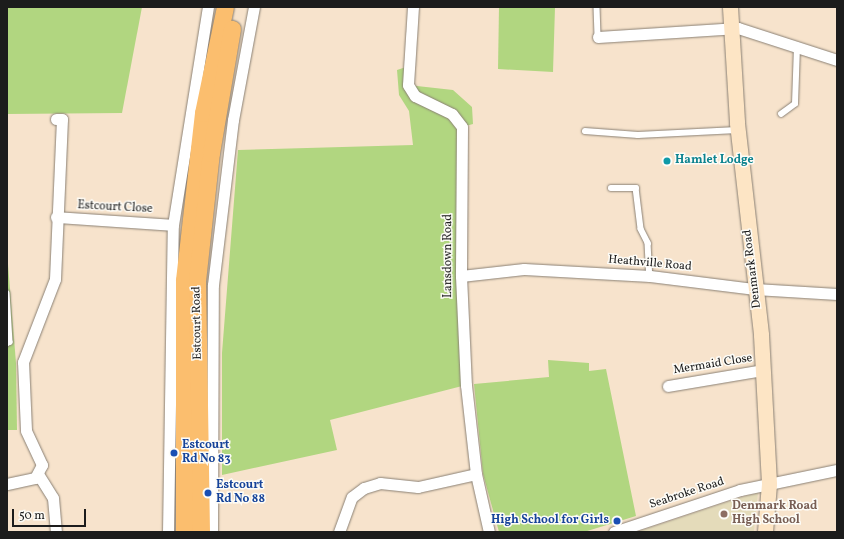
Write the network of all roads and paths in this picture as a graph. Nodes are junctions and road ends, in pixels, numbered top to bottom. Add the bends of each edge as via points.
1 (208, 7) edge
2 (225, 7) edge
3 (236, 7) edge
4 (254, 7) edge
5 (414, 7) edge
6 (597, 7) edge
7 (730, 7) edge
8 (729, 28) junction
9 (598, 37) joint
10 (797, 46) junction
11 (837, 60) edge
12 (781, 114) dead end
13 (225, 118) junction
14 (61, 119) dead end
15 (737, 130) junction
16 (585, 131) dead end
17 (191, 152) junction
18 (611, 188) dead end
19 (56, 217) junction
20 (174, 224) junction
21 (461, 276) junction
22 (650, 276) junction
23 (178, 279) junction
24 (755, 289) junction
25 (7, 293) edge
26 (837, 294) edge
27 (7, 344) edge
28 (763, 370) junction
29 (668, 386) dead end
30 (837, 470) edge
31 (38, 474) junction
32 (476, 474) junction
33 (7, 484) edge
34 (769, 484) junction
35 (56, 532) edge
36 (168, 532) edge
37 (184, 532) edge
38 (201, 532) edge
39 (212, 532) edge
40 (339, 532) edge
41 (489, 532) edge
42 (614, 532) edge
43 (765, 532) edge

1 - 17 street, Estcourt Road
2 - 17 main road, Estcourt Road
3 - 13 main road, Estcourt Road
4 - 13 street, Estcourt Road
5 - 21 street, Lansdown Road via 408,85 415,96 452,114 462,127
6 - 9 lane
7 - 8 street, Denmark Road
8 - 9 street
8 - 10 street via 738,28
8 - 15 street, Denmark Road
10 - 11 street
10 - 12 lane via 795,104
13 - 38 main road, Estcourt Road via 197,280
13 - 39 street, Estcourt Road via 213,286
14 - 19 street
15 - 16 lane via 638,135
15 - 24 street, Denmark Road
17 - 20 street, Estcourt Road
17 - 23 main road, Estcourt Road
18 - 22 lane via 636,188 641,229 648,243
19 - 20 street, Estcourt Close
19 - 31 street via 55,279 24,362 26,430 42,461
20 - 23 street, Estcourt Road
21 - 22 street, Heathville Road via 524,269
21 - 32 street, Lansdown Road
22 - 24 street, Heathville Road
23 - 36 street, Estcourt Road
23 - 37 main road, Estcourt Road
24 - 26 street, Heathville Road
24 - 28 street, Denmark Road
25 - 27 lane via 10,342
28 - 29 street, Mermaid Close
28 - 34 street, Denmark Road
30 - 34 street, Seabroke Road
31 - 33 street via 28,481
31 - 35 street via 53,498
32 - 40 street via 418,487 380,483 364,488 352,497
32 - 41 street, Lansdown Road
34 - 42 street, Seabroke Road
34 - 43 street, Denmark Road

